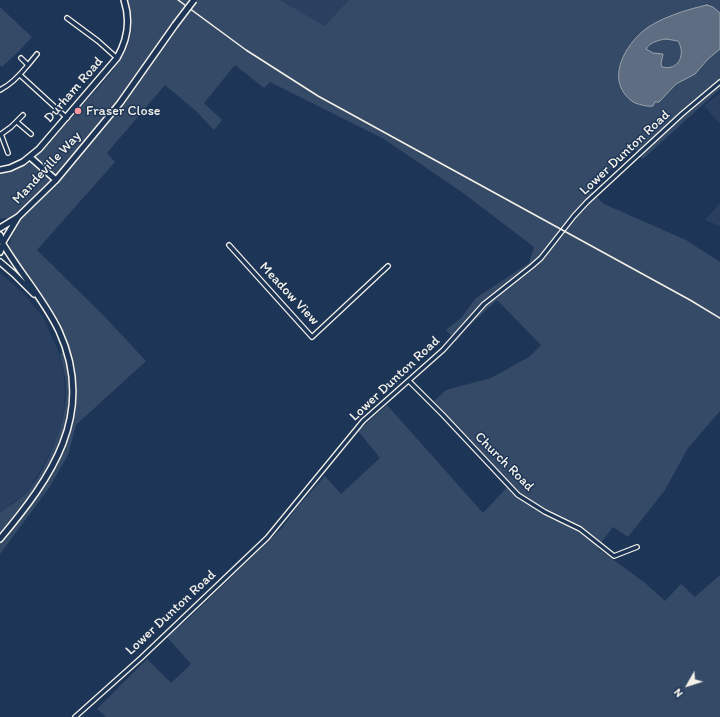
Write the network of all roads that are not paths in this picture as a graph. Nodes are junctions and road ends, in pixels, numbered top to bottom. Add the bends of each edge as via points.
1 (124, 0) edge
2 (194, 0) edge
3 (67, 18) dead end
4 (37, 54) dead end
5 (21, 58) dead end
6 (117, 58) junction
7 (28, 64) junction
8 (20, 75) junction
9 (720, 82) edge
10 (0, 90) edge
11 (23, 115) dead end
12 (66, 118) junction
13 (17, 122) junction
14 (31, 134) dead end
15 (1, 135) edge
16 (8, 153) dead end
17 (30, 157) junction
18 (0, 170) edge
19 (56, 180) junction
20 (18, 216) junction
21 (0, 228) edge
22 (0, 235) edge
23 (3, 243) junction
24 (229, 245) dead end
25 (0, 252) edge
26 (0, 262) edge
27 (388, 266) dead end
28 (38, 298) junction
29 (409, 381) junction
30 (0, 540) edge
31 (637, 547) dead end
32 (75, 717) edge

1 - 6 main road, Durham Road via 128,15 127,34
2 - 19 main road, Mandeville Way, bridge via 120,102
3 - 6 street
4 - 7 street
5 - 7 street
6 - 12 main road, Durham Road
7 - 8 street
8 - 10 street
8 - 12 street
9 - 29 street, Lower Dunton Road via 597,193 536,262 521,277 484,304 451,343
11 - 13 street
12 - 17 main road, Durham Road
13 - 14 street
13 - 15 street
15 - 16 street
17 - 18 main road, Durham Road
17 - 19 main road
19 - 20 main road, Mandeville Way
20 - 21 main road, Mandeville Way
20 - 23 main road, Mandeville Way
22 - 23 main road
23 - 25 main road, Mandeville Way
23 - 28 main road
24 - 27 street, Meadow View via 312,336
26 - 28 main road
28 - 30 main road via 54,321 66,351 71,373 71,416 62,448 50,472
29 - 31 street, Church Road via 518,494 545,512 580,529 614,556
29 - 32 street, Lower Dunton Road via 363,421 267,538

